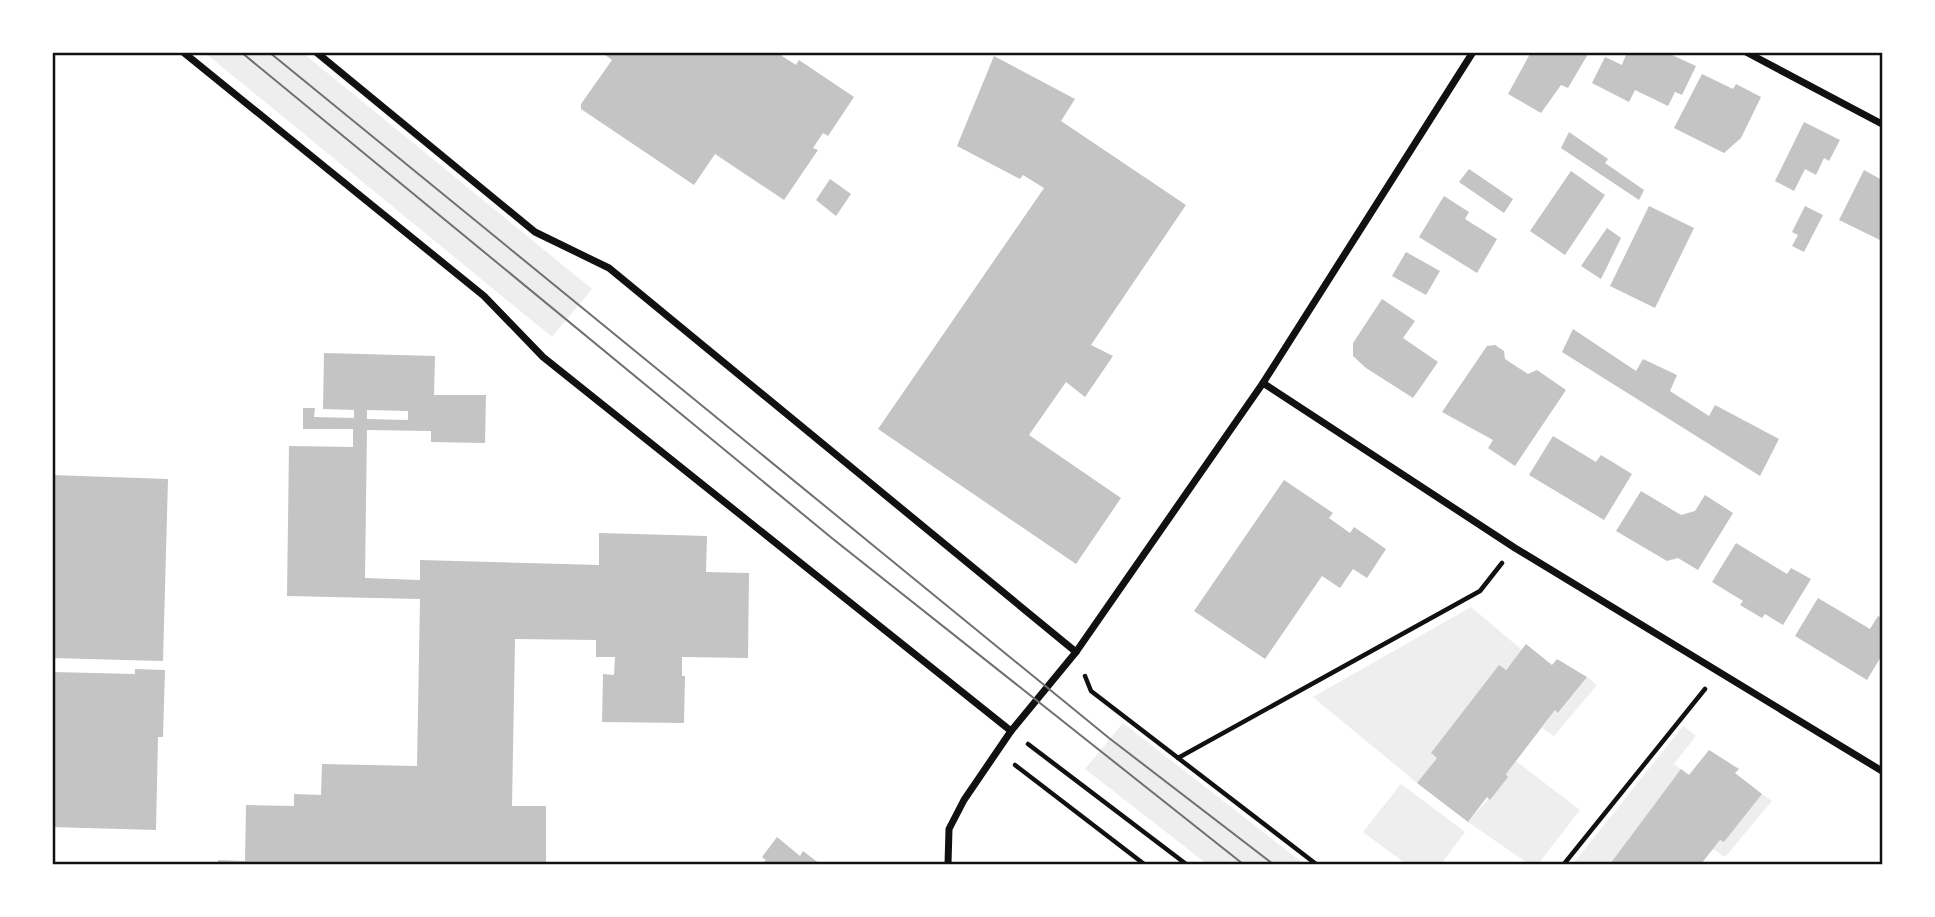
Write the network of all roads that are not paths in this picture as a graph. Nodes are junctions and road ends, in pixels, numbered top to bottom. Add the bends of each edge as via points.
1 (184, 52) edge
2 (316, 52) edge
3 (1473, 52) edge
4 (1746, 52) edge
5 (1882, 124) edge
6 (1263, 383) junction
7 (1076, 652) junction
8 (1010, 731) junction
9 (1882, 771) edge
10 (948, 864) edge

1 - 8 street via 484,296 543,357
2 - 7 street via 535,232 609,268
3 - 6 street
4 - 5 street
6 - 7 street
6 - 9 street via 1515,548
7 - 8 street
8 - 10 street via 949,829

